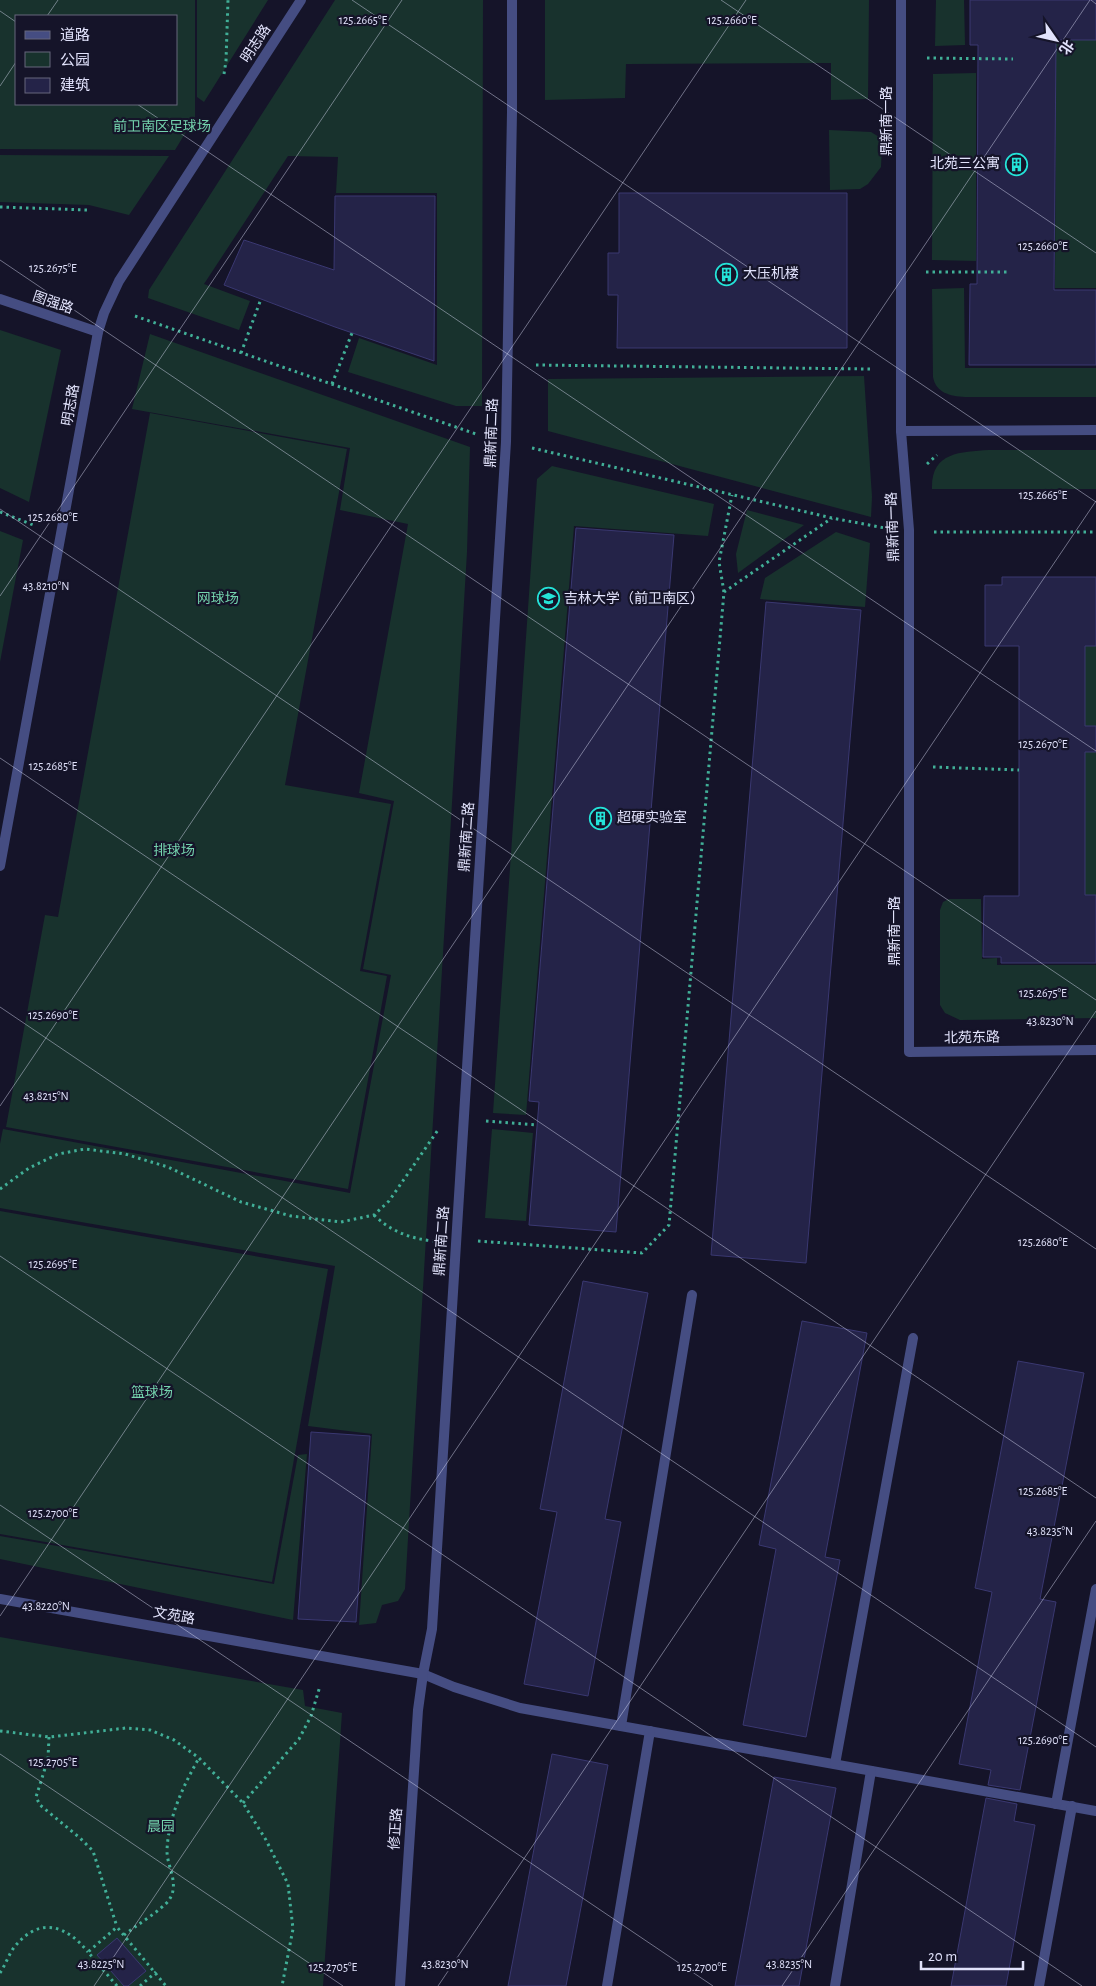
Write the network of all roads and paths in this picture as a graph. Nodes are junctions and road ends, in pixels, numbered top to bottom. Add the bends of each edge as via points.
1 (228, 0) edge
2 (301, 0) edge
3 (512, 0) edge
4 (901, 0) edge
5 (927, 58) dead end
6 (1013, 59) dead end
7 (223, 78) dead end
8 (0, 207) edge
9 (88, 210) dead end
10 (926, 272) dead end
11 (1010, 272) dead end
12 (0, 299) edge
13 (261, 299) dead end
14 (135, 316) dead end
15 (98, 332) junction
16 (352, 333) dead end
17 (241, 353) junction
18 (536, 365) dead end
19 (870, 369) dead end
20 (332, 384) junction
21 (1096, 430) edge
22 (900, 431) junction
23 (476, 434) dead end
24 (532, 448) dead end
25 (732, 495) junction
26 (0, 512) edge
27 (832, 518) junction
28 (36, 526) dead end
29 (885, 528) dead end
30 (934, 532) dead end
31 (1096, 532) edge
32 (724, 592) junction
33 (933, 767) dead end
34 (1019, 770) dead end
35 (0, 866) edge
36 (1096, 1050) edge
37 (909, 1052) joint
38 (486, 1121) dead end
39 (538, 1125) dead end
40 (438, 1130) dead end
41 (0, 1189) edge
42 (374, 1215) junction
43 (431, 1240) dead end
44 (478, 1241) dead end
45 (692, 1295) dead end
46 (913, 1338) dead end
47 (1096, 1589) edge
48 (0, 1599) edge
49 (423, 1674) junction
50 (320, 1686) dead end
51 (621, 1726) junction
52 (0, 1730) edge
53 (650, 1732) junction
54 (49, 1737) junction
55 (199, 1758) junction
56 (835, 1764) junction
57 (871, 1771) junction
58 (243, 1803) junction
59 (1056, 1804) junction
60 (1072, 1806) junction
61 (1096, 1811) edge
62 (117, 1927) junction
63 (124, 1935) junction
64 (88, 1952) junction
65 (156, 1972) junction
66 (0, 1973) edge
67 (111, 1979) junction
68 (109, 1986) edge
69 (117, 1986) edge
70 (140, 1986) edge
71 (166, 1986) edge
72 (282, 1986) edge
73 (400, 1986) edge
74 (607, 1986) edge
75 (835, 1986) edge
76 (1039, 1986) edge

1 - 7 path
2 - 15 street, 明志路 via 120,281
3 - 49 street, 鼎新南二路 via 506,442 432,1629
4 - 22 street, 鼎新南一路
5 - 6 path
8 - 9 path
10 - 11 path
12 - 15 street, 图强路
13 - 17 path
14 - 17 path
15 - 35 street, 明志路
16 - 20 path
17 - 20 path
18 - 19 path
20 - 23 path
21 - 22 street
22 - 37 street, 鼎新南一路 via 909,530
24 - 25 path
25 - 27 path
25 - 32 path via 718,562
26 - 28 path
27 - 29 path
27 - 32 path
30 - 31 path
32 - 44 path via 669,1225 642,1253
33 - 34 path
36 - 37 street, 北苑东路
38 - 39 path
40 - 42 path via 389,1201
41 - 42 path via 58,1154 85,1149 125,1154 168,1167 241,1202 291,1216 341,1222
42 - 43 path via 399,1233
45 - 51 street
46 - 56 street
47 - 59 street
48 - 49 street, 文苑路
49 - 51 street, 文苑路 via 520,1708
49 - 73 street, 修正路
50 - 58 path via 311,1716 299,1739
51 - 53 street, 文苑路
52 - 54 path
53 - 56 street, 文苑路
53 - 74 street
54 - 55 path via 126,1728 150,1730 174,1740
54 - 62 path via 48,1759 36,1797 40,1805 93,1851
55 - 58 path
55 - 63 path via 176,1805 170,1831 167,1853 174,1888 169,1900
56 - 57 street, 文苑路
57 - 59 street, 文苑路
57 - 75 street
58 - 72 path via 288,1884 293,1929
59 - 60 street, 文苑路
60 - 61 street, 文苑路
60 - 76 street
62 - 63 path
62 - 64 path
63 - 65 path
64 - 66 path via 76,1938 54,1927 42,1927 15,1946
64 - 67 path
65 - 70 path
65 - 71 path
67 - 68 path
67 - 69 path

